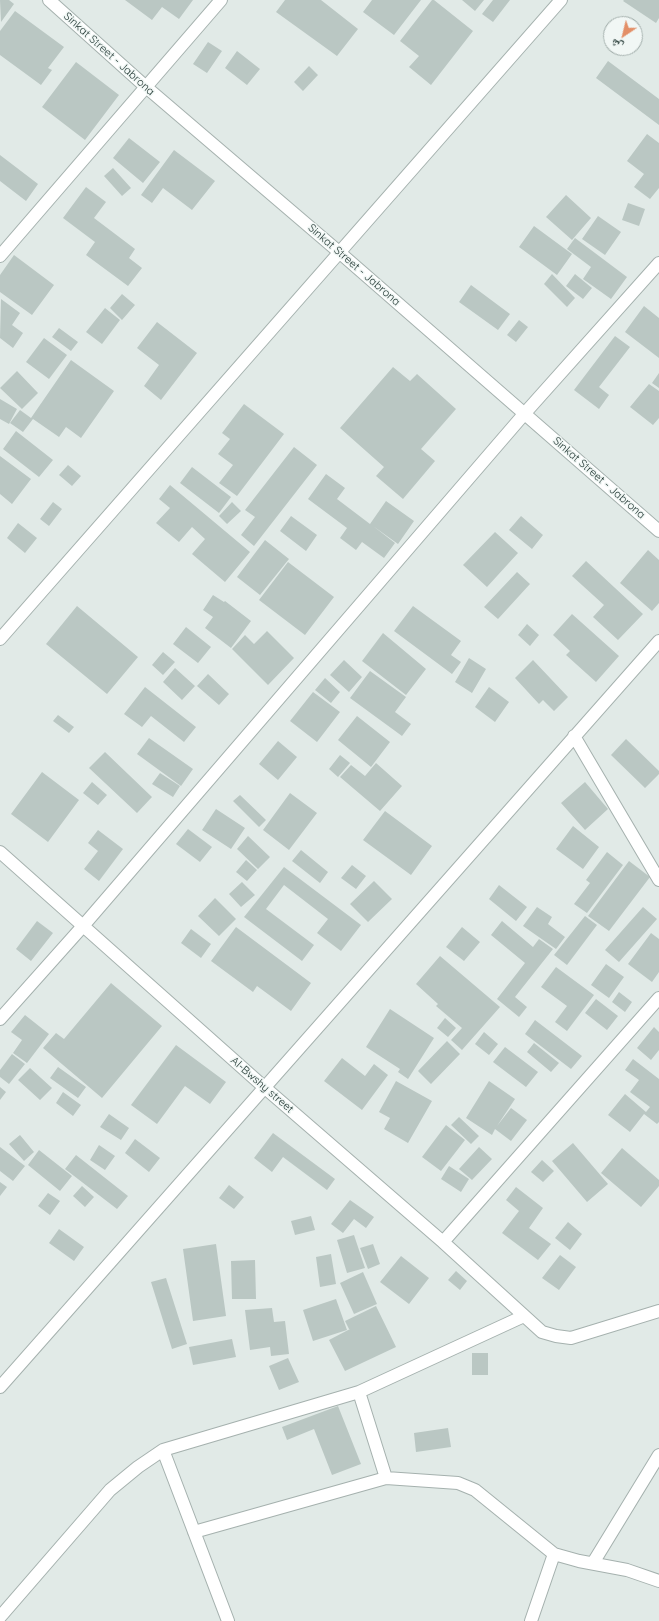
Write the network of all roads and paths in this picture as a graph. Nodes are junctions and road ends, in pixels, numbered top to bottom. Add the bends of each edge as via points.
1 (50, 0) edge
2 (221, 0) edge
3 (561, 0) edge
4 (146, 87) junction
5 (339, 252) junction
6 (0, 256) edge
7 (659, 263) edge
8 (525, 413) junction
9 (659, 531) edge
10 (0, 639) edge
11 (659, 641) edge
12 (574, 736) junction
13 (0, 852) edge
14 (659, 880) edge
15 (83, 926) junction
16 (659, 998) edge
17 (0, 1019) edge
18 (264, 1088) junction
19 (443, 1242) junction
20 (659, 1311) edge
21 (524, 1316) junction
22 (0, 1387) edge
23 (359, 1392) junction
24 (163, 1450) junction
25 (659, 1455) edge
26 (386, 1478) junction
27 (194, 1532) junction
28 (554, 1554) junction
29 (593, 1563) junction
30 (659, 1581) edge
31 (0, 1617) edge
32 (228, 1621) edge
33 (531, 1621) edge

1 - 4 street, Sinkat Street - Jabrona
2 - 4 street
3 - 5 street
4 - 5 street, Sinkat Street - Jabrona
4 - 6 street
5 - 8 street, Sinkat Street - Jabrona
5 - 10 street
7 - 8 street
8 - 9 street, Sinkat Street - Jabrona
8 - 15 street
11 - 12 street
12 - 14 street
12 - 18 street
13 - 15 street, Al-Bwshy street
15 - 17 street
15 - 18 street, Al-Bwshy street
16 - 19 street
18 - 19 street, Al-Bwshy street
18 - 22 street
19 - 21 street, Al-Bwshy street
20 - 21 street, Al-Bwshy street via 571,1338 542,1332
21 - 23 street
23 - 24 street
23 - 26 street
24 - 27 street
24 - 31 street via 110,1490
25 - 29 street
26 - 27 street
26 - 28 street via 458,1482 475,1490
27 - 32 street
28 - 29 street
28 - 33 street
29 - 30 street via 627,1570

